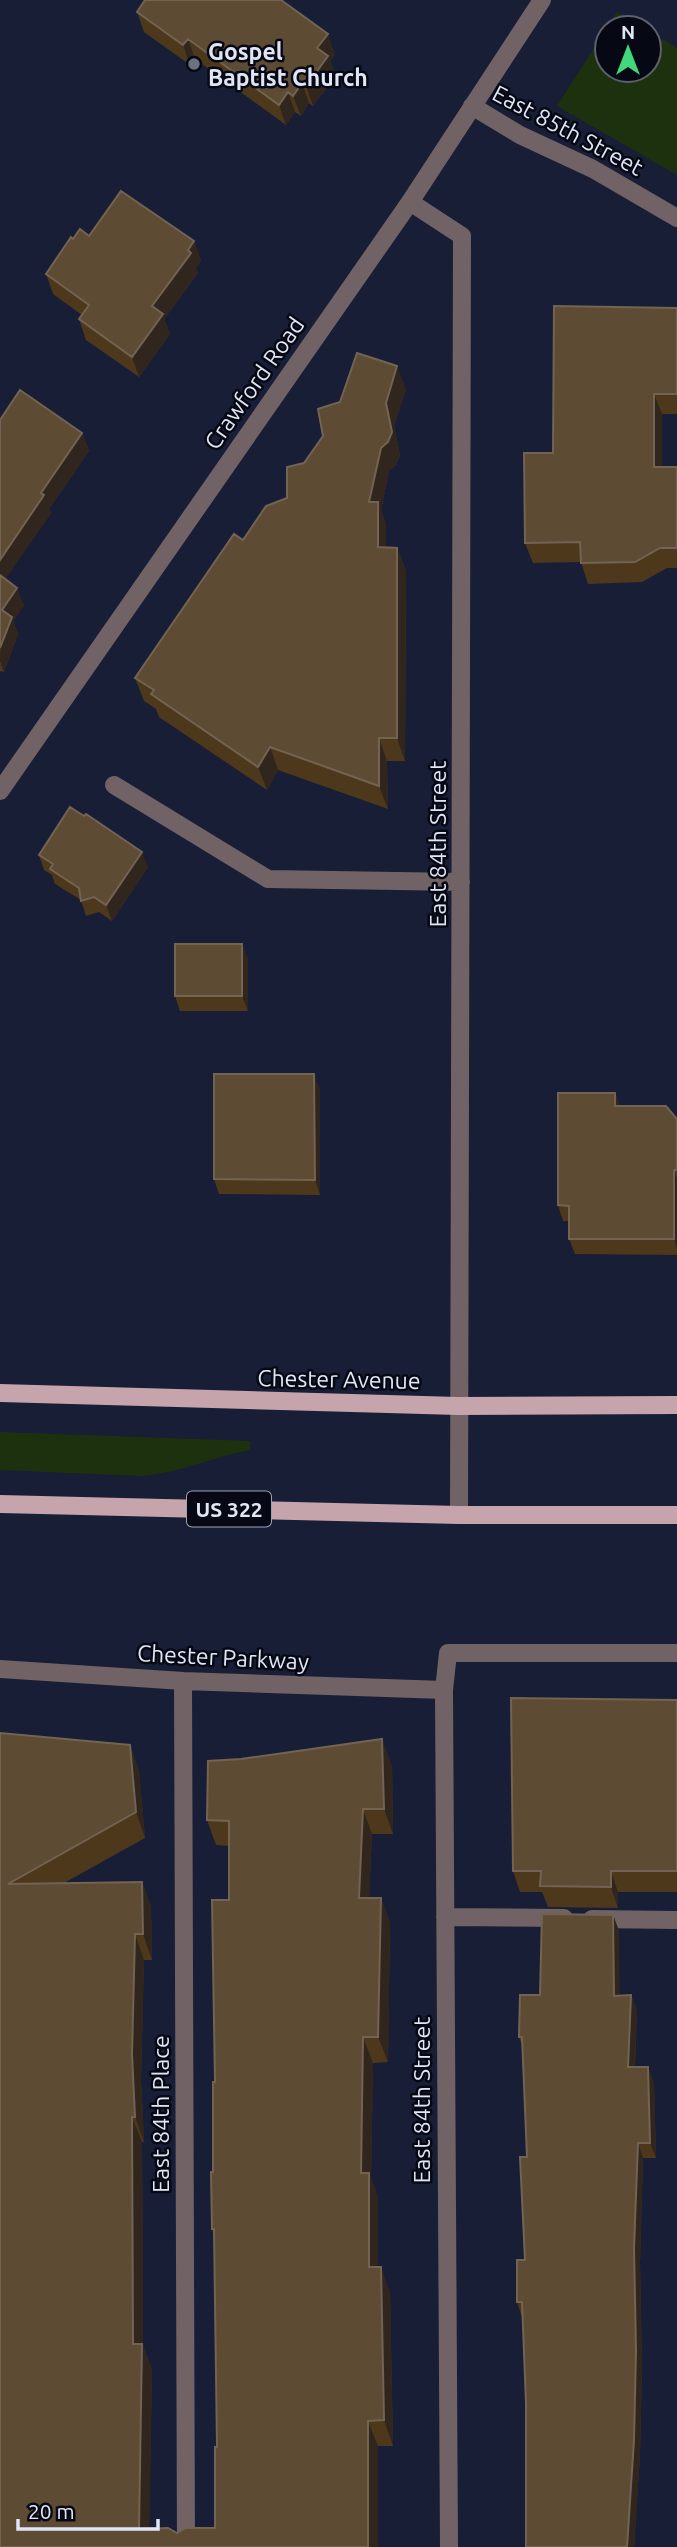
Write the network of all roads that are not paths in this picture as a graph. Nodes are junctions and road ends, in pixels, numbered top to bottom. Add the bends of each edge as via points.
1 (542, 0) edge
2 (472, 106) junction
3 (410, 202) junction
4 (677, 218) edge
5 (114, 785) dead end
6 (0, 791) edge
7 (461, 882) junction
8 (0, 1393) edge
9 (677, 1405) edge
10 (458, 1406) junction
11 (0, 1504) edge
12 (459, 1515) junction
13 (677, 1515) edge
14 (677, 1653) edge
15 (0, 1669) edge
16 (183, 1681) junction
17 (444, 1690) junction
18 (445, 1917) junction
19 (677, 1920) edge
20 (186, 2547) edge
21 (449, 2547) edge

1 - 2 street, Crawford Road
2 - 3 street, Crawford Road
2 - 4 street, East 85th Street
3 - 6 street, Crawford Road
3 - 7 street, East 84th Street via 462,236
5 - 7 street via 268,879
7 - 10 street, East 84th Street
8 - 10 main road, Chester Avenue
9 - 10 main road, Chester Avenue
10 - 12 street, East 84th Street
11 - 12 main road, US 322
12 - 13 main road, US 322
14 - 17 street, East 84th Street via 448,1653
15 - 16 street, Chester Parkway
16 - 17 street, Chester Parkway
16 - 20 street, East 84th Place
17 - 18 street, East 84th Street
18 - 19 street
18 - 21 street, East 84th Street

